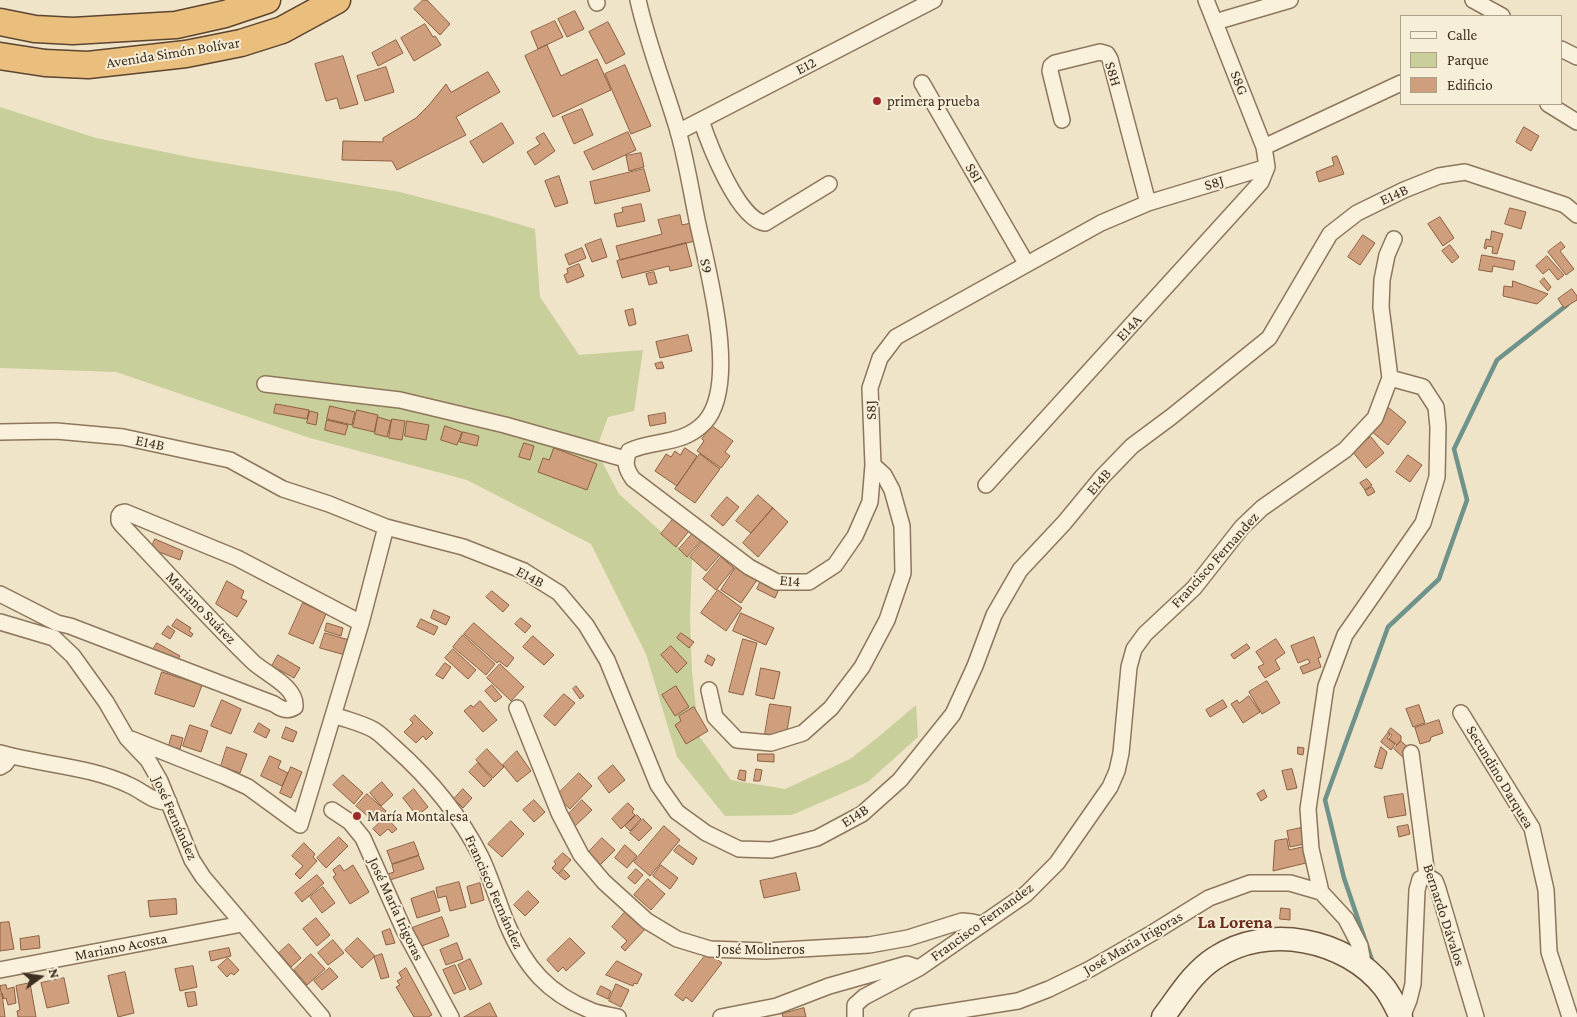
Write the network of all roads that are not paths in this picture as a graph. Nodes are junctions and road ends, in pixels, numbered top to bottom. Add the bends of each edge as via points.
1 (267, 0) edge
2 (337, 0) edge
3 (638, 0) edge
4 (934, 0) edge
5 (1206, 0) edge
6 (1290, 0) edge
7 (1473, 0) edge
8 (1500, 15) edge
9 (0, 22) edge
10 (1214, 22) junction
11 (1562, 49) edge
12 (0, 56) edge
13 (1577, 58) edge
14 (922, 83) dead end
15 (1400, 83) edge
16 (1550, 105) edge
17 (701, 120) junction
18 (1062, 120) dead end
19 (1577, 122) edge
20 (678, 132) junction
21 (1264, 146) junction
22 (1267, 167) junction
23 (829, 184) dead end
24 (1148, 203) junction
25 (1577, 215) edge
26 (1394, 239) dead end
27 (1026, 263) junction
28 (1390, 378) junction
29 (265, 384) dead end
30 (0, 432) edge
31 (625, 459) junction
32 (873, 465) junction
33 (986, 485) dead end
34 (386, 527) junction
35 (0, 594) edge
36 (0, 622) edge
37 (57, 623) junction
38 (361, 623) junction
39 (54, 638) junction
40 (709, 690) dead end
41 (517, 708) dead end
42 (1462, 713) dead end
43 (334, 715) junction
44 (127, 738) junction
45 (1411, 752) dead end
46 (6, 754) edge
47 (0, 767) edge
48 (169, 802) junction
49 (332, 810) dead end
50 (1427, 876) junction
51 (1321, 892) junction
52 (242, 924) junction
53 (981, 924) junction
54 (1361, 966) junction
55 (919, 968) junction
56 (0, 970) edge
57 (945, 1015) edge
58 (322, 1017) edge
59 (451, 1017) edge
60 (618, 1017) edge
61 (721, 1017) edge
62 (856, 1017) edge
63 (917, 1017) edge
64 (1162, 1017) edge
65 (1401, 1017) edge
66 (1476, 1017) edge
67 (1570, 1017) edge

1 - 9 highway, Avenida Simón Bolívar via 176,25 73,31 35,29
2 - 12 highway, Avenida Simón Bolívar via 282,30 242,43 186,54 88,65
3 - 20 street, S9
4 - 17 street, E12
5 - 10 street, S8G
6 - 10 street
7 - 8 street
10 - 21 street, S8G
11 - 13 street
14 - 27 street, S8I
15 - 21 street
16 - 19 street
17 - 20 street, E12
17 - 23 street via 725,178 753,219 765,223
18 - 24 street, S8H via 1051,66 1100,52 1107,54
20 - 31 street, S9 via 718,322 721,370 716,405 704,422 686,436 666,443 639,446 628,451
21 - 22 street, S8G
22 - 24 street, S8J
22 - 33 street, E14A via 1261,182
24 - 27 street, S8J via 1101,223
25 - 34 street, E14B via 1565,205 1465,172 1439,176 1404,190 1357,213 1330,234 1269,338 1132,446 1020,570 994,615 953,714 900,780 862,814 817,838 780,848 739,849 706,833 677,812 658,785 607,660 586,625 560,593 524,571 463,547
26 - 28 street, Francisco Fernandez via 1382,280 1381,307
27 - 32 street, S8J via 896,337 880,358 870,388
28 - 51 street via 1423,387 1436,407 1437,477 1423,523 1345,635 1326,686 1308,809 1311,849
28 - 53 street, Francisco Fernandez via 1376,418 1345,450 1262,508 1242,527 1194,588 1145,634 1134,649 1129,667 1121,753 1110,786 1057,863 1026,894
29 - 31 street via 400,400
30 - 34 street, E14B via 56,431 123,437 230,460 283,489
31 - 32 street, E14 via 633,479 749,567 777,582 809,582 835,565 855,536 870,502
32 - 40 street via 884,475 895,499 902,526 903,573 887,620 862,667 831,708 803,733 771,743 737,740 715,717
34 - 38 street
35 - 37 street
36 - 39 street
37 - 38 street, Mariano Suárez via 282,709 295,707 295,700 282,683 254,663 122,525 119,516 125,512 237,558
37 - 39 street
38 - 43 street
39 - 44 street, José Fernández via 79,664
41 - 53 street, José Molineros via 559,813 581,855 604,882 647,921 677,939 710,949 766,951 869,945 908,938 962,922
42 - 67 street, Secundino Darquea via 1532,828 1546,890 1549,952
43 - 44 street via 300,825 248,787
43 - 60 street, Francisco Fernández via 374,730 428,779 465,828 481,858 518,948 549,988 592,1011
44 - 48 street, José Fernández via 148,760
45 - 50 street, Bernardo Dávalos
46 - 47 street via 5,764
46 - 48 street via 103,774 155,801
48 - 52 street, José Fernández via 192,860
49 - 59 street, José María Irigoras via 350,822 363,838 404,930
50 - 65 street via 1420,879 1417,890 1413,984
50 - 66 street, Bernardo Dávalos via 1435,881 1438,889
51 - 54 street via 1346,919 1360,946
51 - 57 street, José Maria Irigoras via 1290,883 1250,883 1209,898 1050,989 1018,1001
52 - 56 street, Mariano Acosta
52 - 58 street, José Fernández
53 - 55 street, Francisco Fernandez
54 - 64 main road via 1333,950 1306,941 1257,941 1238,946 1199,969
54 - 65 main road via 1383,986
55 - 61 street via 907,964 829,986 777,1006
55 - 62 street, Francisco Fernandez via 864,996 855,1005
57 - 63 street, José Maria Irigoras

